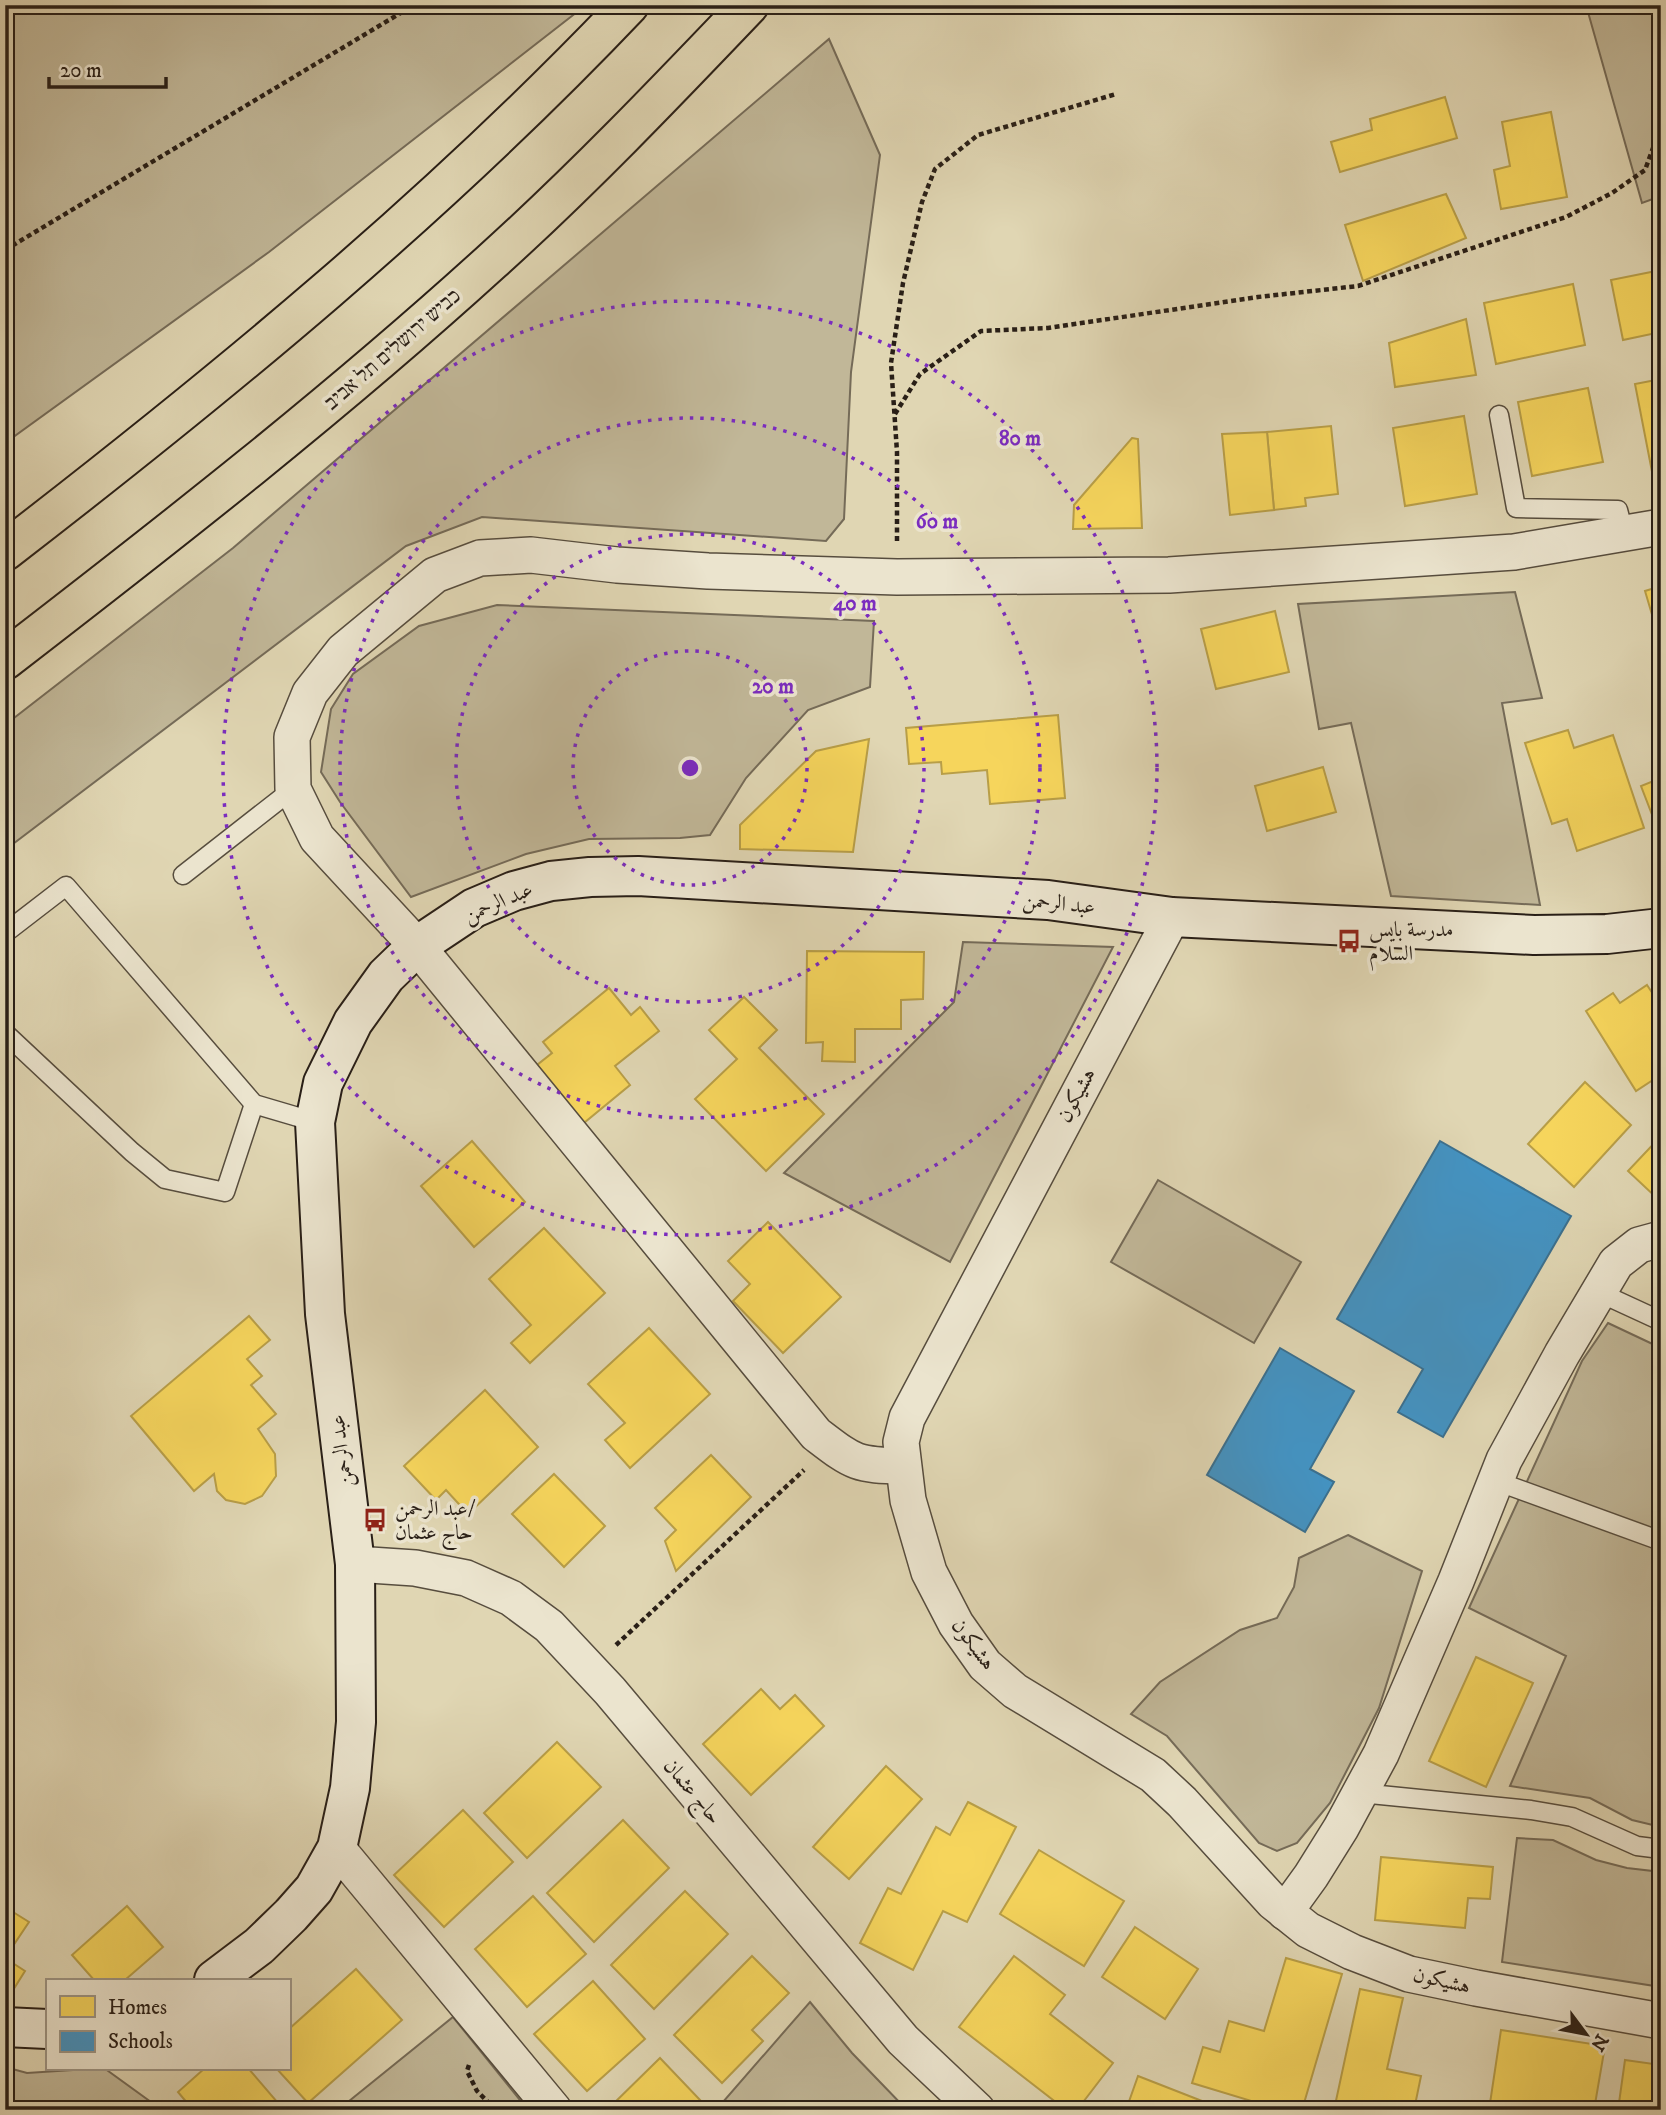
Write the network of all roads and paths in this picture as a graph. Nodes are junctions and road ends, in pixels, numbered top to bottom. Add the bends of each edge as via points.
1 (415, 5) edge
2 (629, 5) edge
3 (749, 5) edge
4 (1116, 94) dead end
5 (1661, 126) edge
6 (5, 250) edge
7 (895, 414) junction
8 (1499, 415) dead end
9 (1661, 527) edge
10 (1624, 533) junction
11 (5, 551) edge
12 (897, 577) junction
13 (5, 660) edge
14 (293, 789) junction
15 (183, 875) dead end
16 (1172, 917) junction
17 (1661, 928) edge
18 (5, 933) edge
19 (417, 946) junction
20 (5, 1033) edge
21 (254, 1104) junction
22 (315, 1122) junction
23 (1661, 1239) edge
24 (1598, 1292) junction
25 (1661, 1321) edge
26 (831, 1446) junction
27 (903, 1466) junction
28 (1496, 1481) junction
29 (1661, 1541) edge
30 (355, 1564) junction
31 (590, 1669) junction
32 (1360, 1793) junction
33 (337, 1848) junction
34 (1661, 1849) edge
35 (1285, 1912) junction
36 (215, 1979) edge
37 (1661, 2021) edge
38 (5, 2027) edge
39 (46, 2029) edge
40 (554, 2110) edge
41 (977, 2110) edge

1 - 6 path
2 - 11 highway via 434,198 274,338
3 - 13 highway, כביש ירושלים תל אביב via 642,117 492,261 329,404
4 - 7 path via 978,135 935,169 922,202 903,283 891,363
5 - 7 path via 1645,170 1566,217 1358,286 1048,328 981,331 920,374
7 - 12 path
8 - 10 lane via 1516,508 1618,510
9 - 10 street
10 - 12 street via 1514,552 1169,575
12 - 14 street via 708,571 531,555 480,558 435,575 344,651 310,693 292,737
14 - 15 lane
14 - 19 street via 317,838
16 - 17 street, عبد الرحمن via 1534,935
16 - 19 street, عبد الرحمن via 1048,900 590,877 514,891 474,908
16 - 27 street, هشيكون via 907,1418 901,1442
18 - 21 lane via 66,886
19 - 22 street, عبد الرحمن via 386,976 354,1022 323,1083
19 - 26 street via 816,1434
20 - 21 lane via 165,1179 225,1192
21 - 22 lane
22 - 30 street, عبد الرحمن via 325,1314
23 - 24 street via 1639,1245 1616,1264
24 - 25 lane
24 - 28 street
26 - 27 street via 865,1465
26 - 31 path
27 - 35 street, هشيكون via 929,1572 985,1665 1015,1691 1153,1775
28 - 29 lane
28 - 32 street via 1381,1754
30 - 31 street, حاج عثمان via 415,1568 466,1578 512,1598 549,1626
30 - 33 street, عبد الرحمن via 356,1722 350,1788
31 - 41 street, حاج عثمان via 903,2040
32 - 34 lane via 1572,1817 1637,1846
32 - 35 street
33 - 36 street, عبد الرحمن via 314,1889 291,1915
33 - 40 street
35 - 37 street, هشيكون via 1308,1930 1409,1974
38 - 39 street

